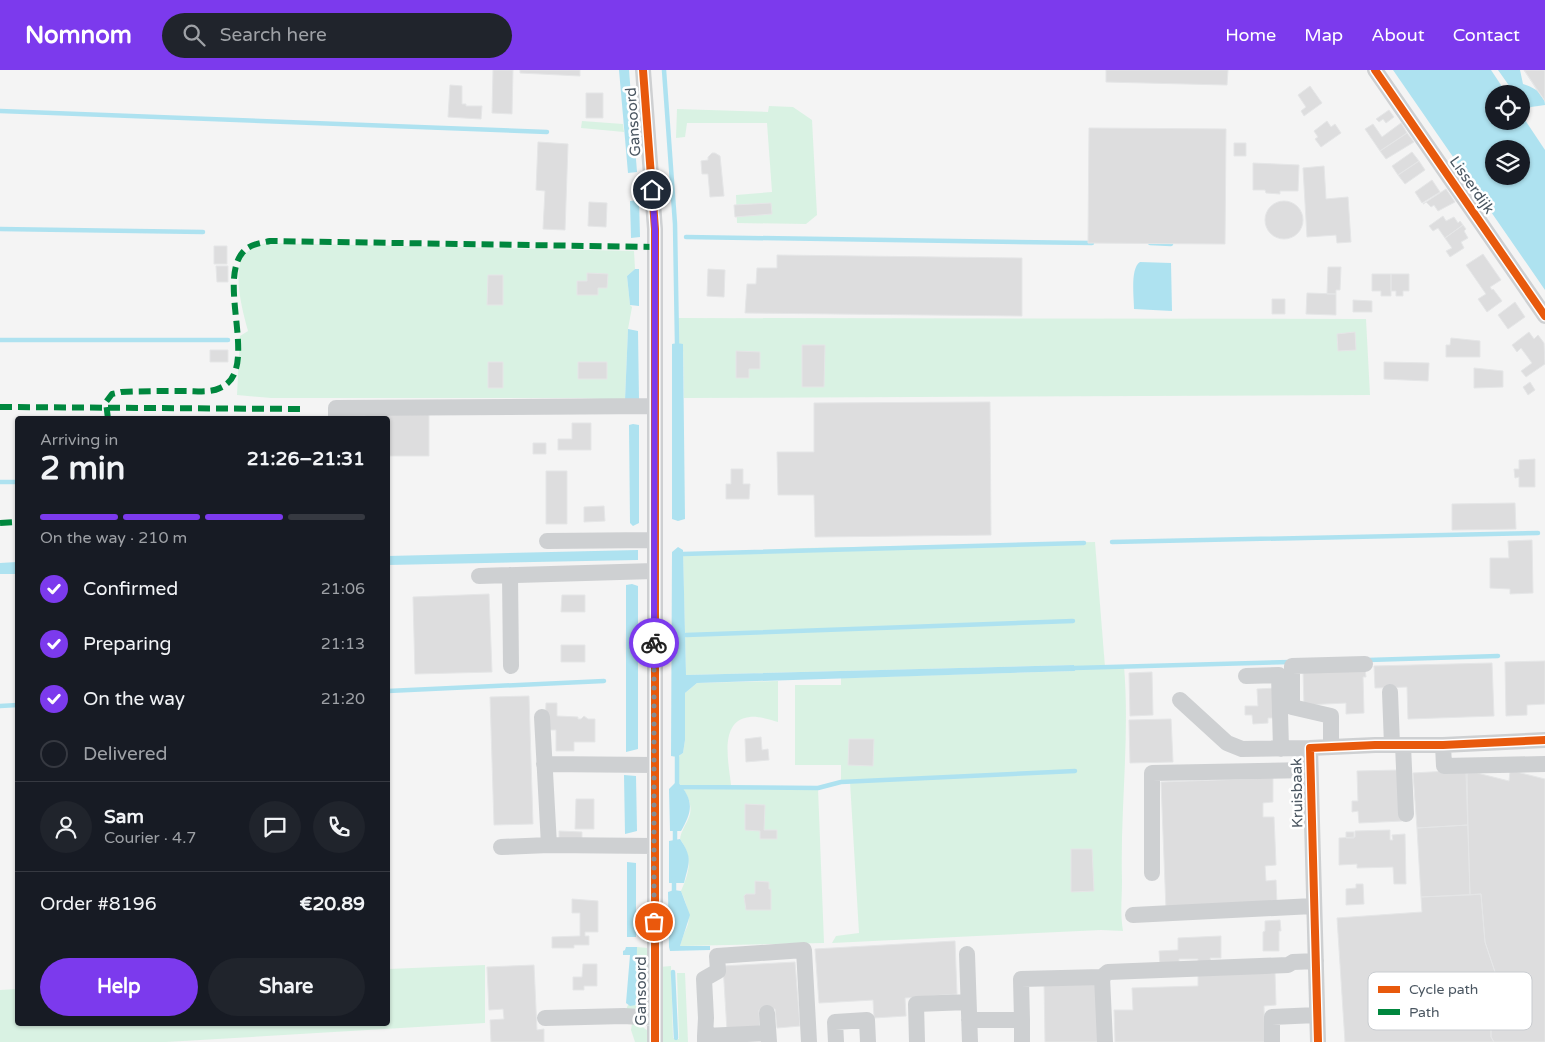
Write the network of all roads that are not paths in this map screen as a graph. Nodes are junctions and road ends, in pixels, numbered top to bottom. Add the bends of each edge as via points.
1 (644, 70) edge
2 (1375, 70) edge
3 (1545, 316) edge
4 (654, 406) junction
5 (336, 416) edge
6 (654, 540) junction
7 (548, 541) dead end
8 (654, 571) junction
9 (510, 575) junction
10 (479, 576) dead end
11 (1365, 664) dead end
12 (511, 666) dead end
13 (1246, 676) dead end
14 (1390, 692) dead end
15 (1180, 700) dead end
16 (542, 717) dead end
17 (1545, 740) edge
18 (1398, 745) junction
19 (1443, 745) junction
20 (1332, 747) junction
21 (1310, 748) junction
22 (1281, 749) junction
23 (544, 764) junction
24 (654, 764) junction
25 (1545, 764) edge
26 (1310, 770) junction
27 (1406, 814) dead end
28 (549, 845) junction
29 (654, 846) junction
30 (501, 847) dead end
31 (1152, 873) dead end
32 (1313, 906) junction
33 (1133, 915) dead end
34 (967, 954) dead end
35 (1316, 961) junction
36 (1102, 977) junction
37 (969, 1012) junction
38 (767, 1013) dead end
39 (1317, 1015) junction
40 (545, 1018) dead end
41 (654, 1018) junction
42 (1022, 1020) junction
43 (769, 1037) edge
44 (705, 1039) edge
45 (654, 1042) edge
46 (810, 1042) edge
47 (836, 1042) edge
48 (868, 1042) edge
49 (918, 1042) edge
50 (970, 1042) edge
51 (1022, 1042) edge
52 (1105, 1042) edge
53 (1272, 1042) edge
54 (1318, 1042) edge

1 - 4 street, Gansoord via 655,230
2 - 3 street, Lisserdijk
4 - 5 street via 336,408
4 - 6 street, Gansoord
6 - 7 street
6 - 8 street, Gansoord
8 - 9 street
8 - 24 street, Gansoord
9 - 10 street
9 - 12 street
11 - 20 street via 1292,666 1292,707 1331,716
13 - 22 street via 1279,675
14 - 18 street
15 - 22 street via 1227,743 1242,749
16 - 23 street
17 - 19 street, Kruisbaak
18 - 19 street, Kruisbaak
18 - 20 street, Kruisbaak
18 - 27 street
19 - 25 street via 1444,766
20 - 21 street, Kruisbaak
21 - 22 street
21 - 26 street, Kruisbaak
23 - 24 street
23 - 28 street
24 - 29 street, Gansoord
26 - 31 street via 1152,773
26 - 32 street, Kruisbaak
28 - 29 street
28 - 30 street
29 - 41 street, Gansoord
32 - 33 street
32 - 35 street, Kruisbaak
34 - 37 street
35 - 36 street via 1288,965 1108,972
35 - 39 street, Kruisbaak
36 - 42 street via 1022,979
36 - 52 street
37 - 42 street
37 - 49 street via 916,1004
37 - 50 street
38 - 43 street
39 - 53 street via 1272,1017
39 - 54 street, Kruisbaak
40 - 41 street
41 - 45 street, Gansoord
42 - 51 street
43 - 44 street
44 - 46 street via 704,979 718,972 717,956 804,950
47 - 48 street via 836,1022 867,1020

